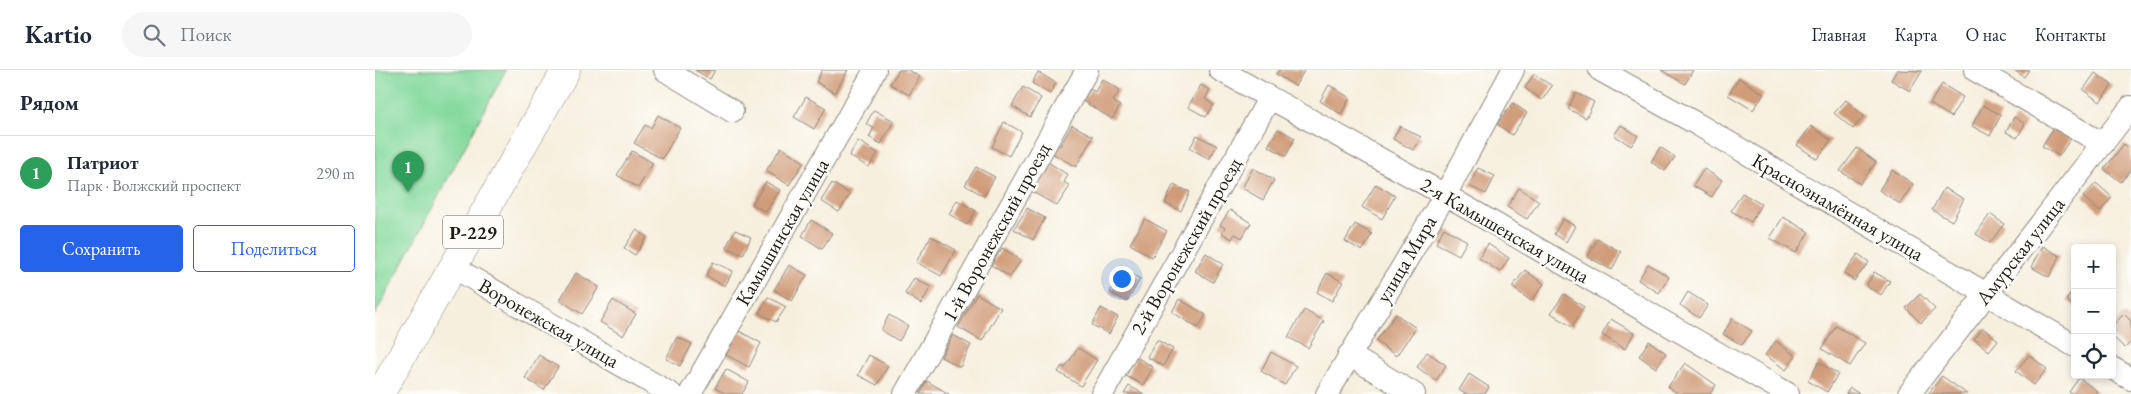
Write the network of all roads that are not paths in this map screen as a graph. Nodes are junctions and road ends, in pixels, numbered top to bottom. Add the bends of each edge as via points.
1 (566, 70) edge
2 (665, 70) edge
3 (875, 70) edge
4 (1087, 70) edge
5 (1220, 70) edge
6 (1513, 70) edge
7 (1600, 70) edge
8 (1975, 70) edge
9 (1269, 99) junction
10 (2131, 107) edge
11 (732, 112) dead end
12 (2103, 144) junction
13 (1445, 195) junction
14 (453, 267) junction
15 (1987, 293) junction
16 (2071, 344) edge
17 (1349, 355) junction
18 (2116, 370) edge
19 (2131, 379) edge
20 (380, 394) edge
21 (671, 394) edge
22 (690, 394) edge
23 (905, 394) edge
24 (1102, 394) edge
25 (1327, 394) edge
26 (1414, 394) edge
27 (1788, 394) edge
28 (1909, 394) edge

1 - 14 main road, Р-229
2 - 11 street
3 - 22 street, Камышинская улица
4 - 23 street, 1-й Воронежский проезд
5 - 9 street, 2-я Камышенская улица
6 - 13 street, улица Мира
7 - 15 street, Краснознамённая улица
8 - 12 street
9 - 13 street, 2-я Камышенская улица
9 - 24 street, 2-й Воронежский проезд
10 - 12 street, Амурская улица
12 - 15 street, Амурская улица
13 - 17 street, улица Мира
13 - 27 street, 2-я Камышенская улица
14 - 20 main road, Р-229
14 - 21 street, Воронежская улица
15 - 16 street, Краснознамённая улица
15 - 28 street, Амурская улица
17 - 25 street, улица Мира
17 - 26 street
18 - 19 street

